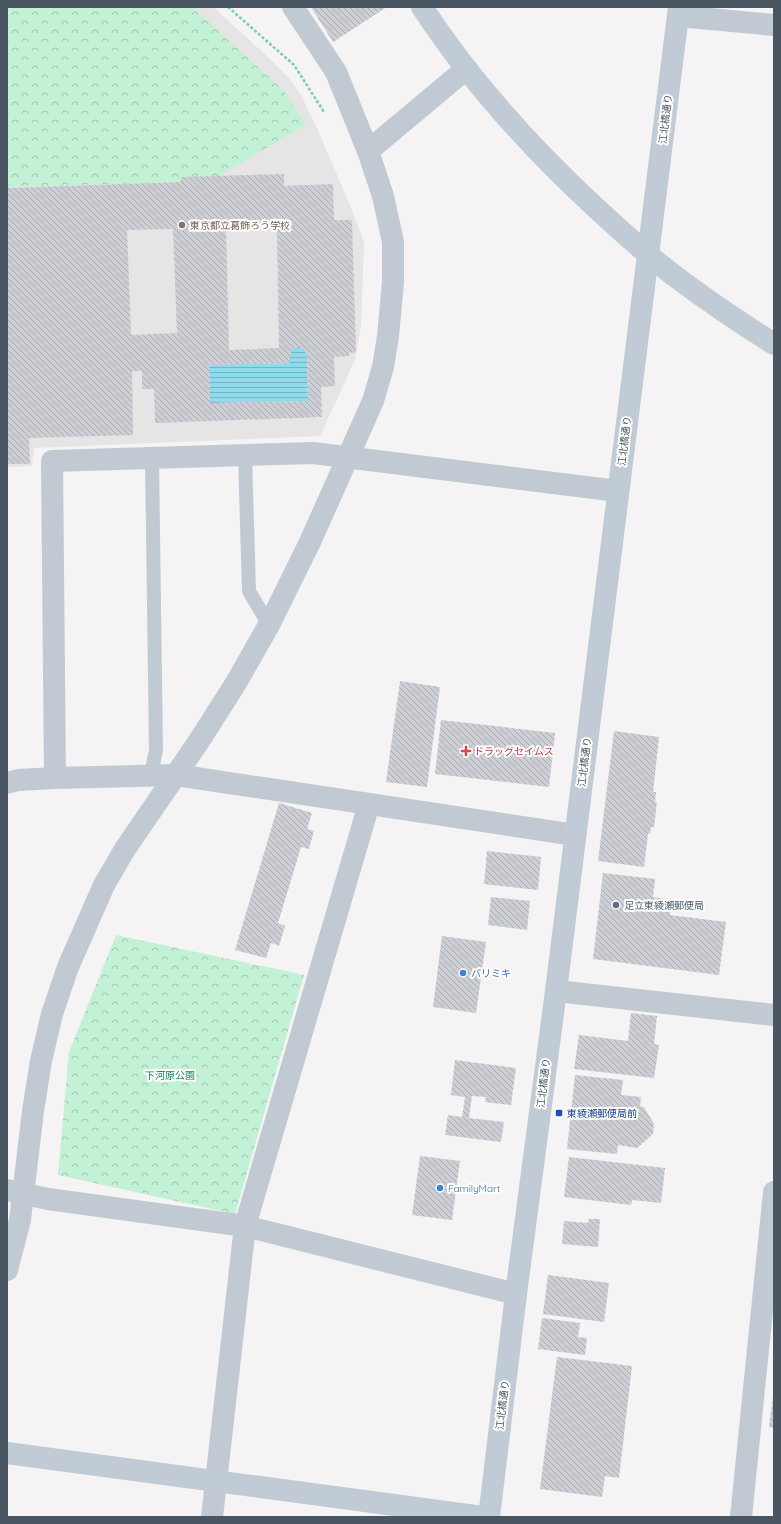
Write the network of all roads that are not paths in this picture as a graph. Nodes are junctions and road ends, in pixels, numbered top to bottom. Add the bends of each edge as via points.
1 (293, 7) edge
2 (422, 7) edge
3 (679, 11) edge
4 (774, 25) edge
5 (466, 69) junction
6 (368, 151) junction
7 (647, 254) junction
8 (774, 344) edge
9 (245, 456) junction
10 (347, 457) junction
11 (152, 458) junction
12 (618, 491) junction
13 (269, 625) junction
14 (151, 775) junction
15 (176, 775) junction
16 (55, 778) junction
17 (7, 783) edge
18 (369, 804) junction
19 (575, 835) junction
20 (556, 991) junction
21 (774, 1015) edge
22 (16, 1192) edge
23 (774, 1192) edge
24 (245, 1226) junction
25 (7, 1270) edge
26 (516, 1294) junction
27 (7, 1453) edge
28 (216, 1482) junction
29 (212, 1517) edge
30 (483, 1517) edge
31 (489, 1517) edge
32 (741, 1517) edge

1 - 6 street via 336,72
2 - 5 main road
3 - 4 street
3 - 7 main road, 江北橋通り
5 - 6 street
5 - 7 main road via 532,146 567,182
6 - 10 street via 383,196 393,242 393,282 383,367 373,401
7 - 8 main road via 726,313
7 - 12 main road, 江北橋通り
9 - 10 street via 312,453
9 - 11 street
9 - 13 lane via 250,592
10 - 12 street
10 - 13 street via 310,542
11 - 14 lane via 156,750
11 - 16 street via 52,461
12 - 19 main road, 江北橋通り
13 - 15 street via 236,683
14 - 15 street
14 - 16 street
15 - 18 street
15 - 22 street via 125,849 104,885 68,966 52,1014 41,1061
16 - 17 street
18 - 19 street
18 - 24 street
19 - 20 main road, 江北橋通り
20 - 21 street
20 - 26 main road, 江北橋通り
22 - 24 street via 48,1199
22 - 25 street via 20,1220
23 - 32 street
24 - 26 street
24 - 28 street
26 - 31 main road, 江北橋通り
27 - 28 main road
28 - 29 street
28 - 30 main road

